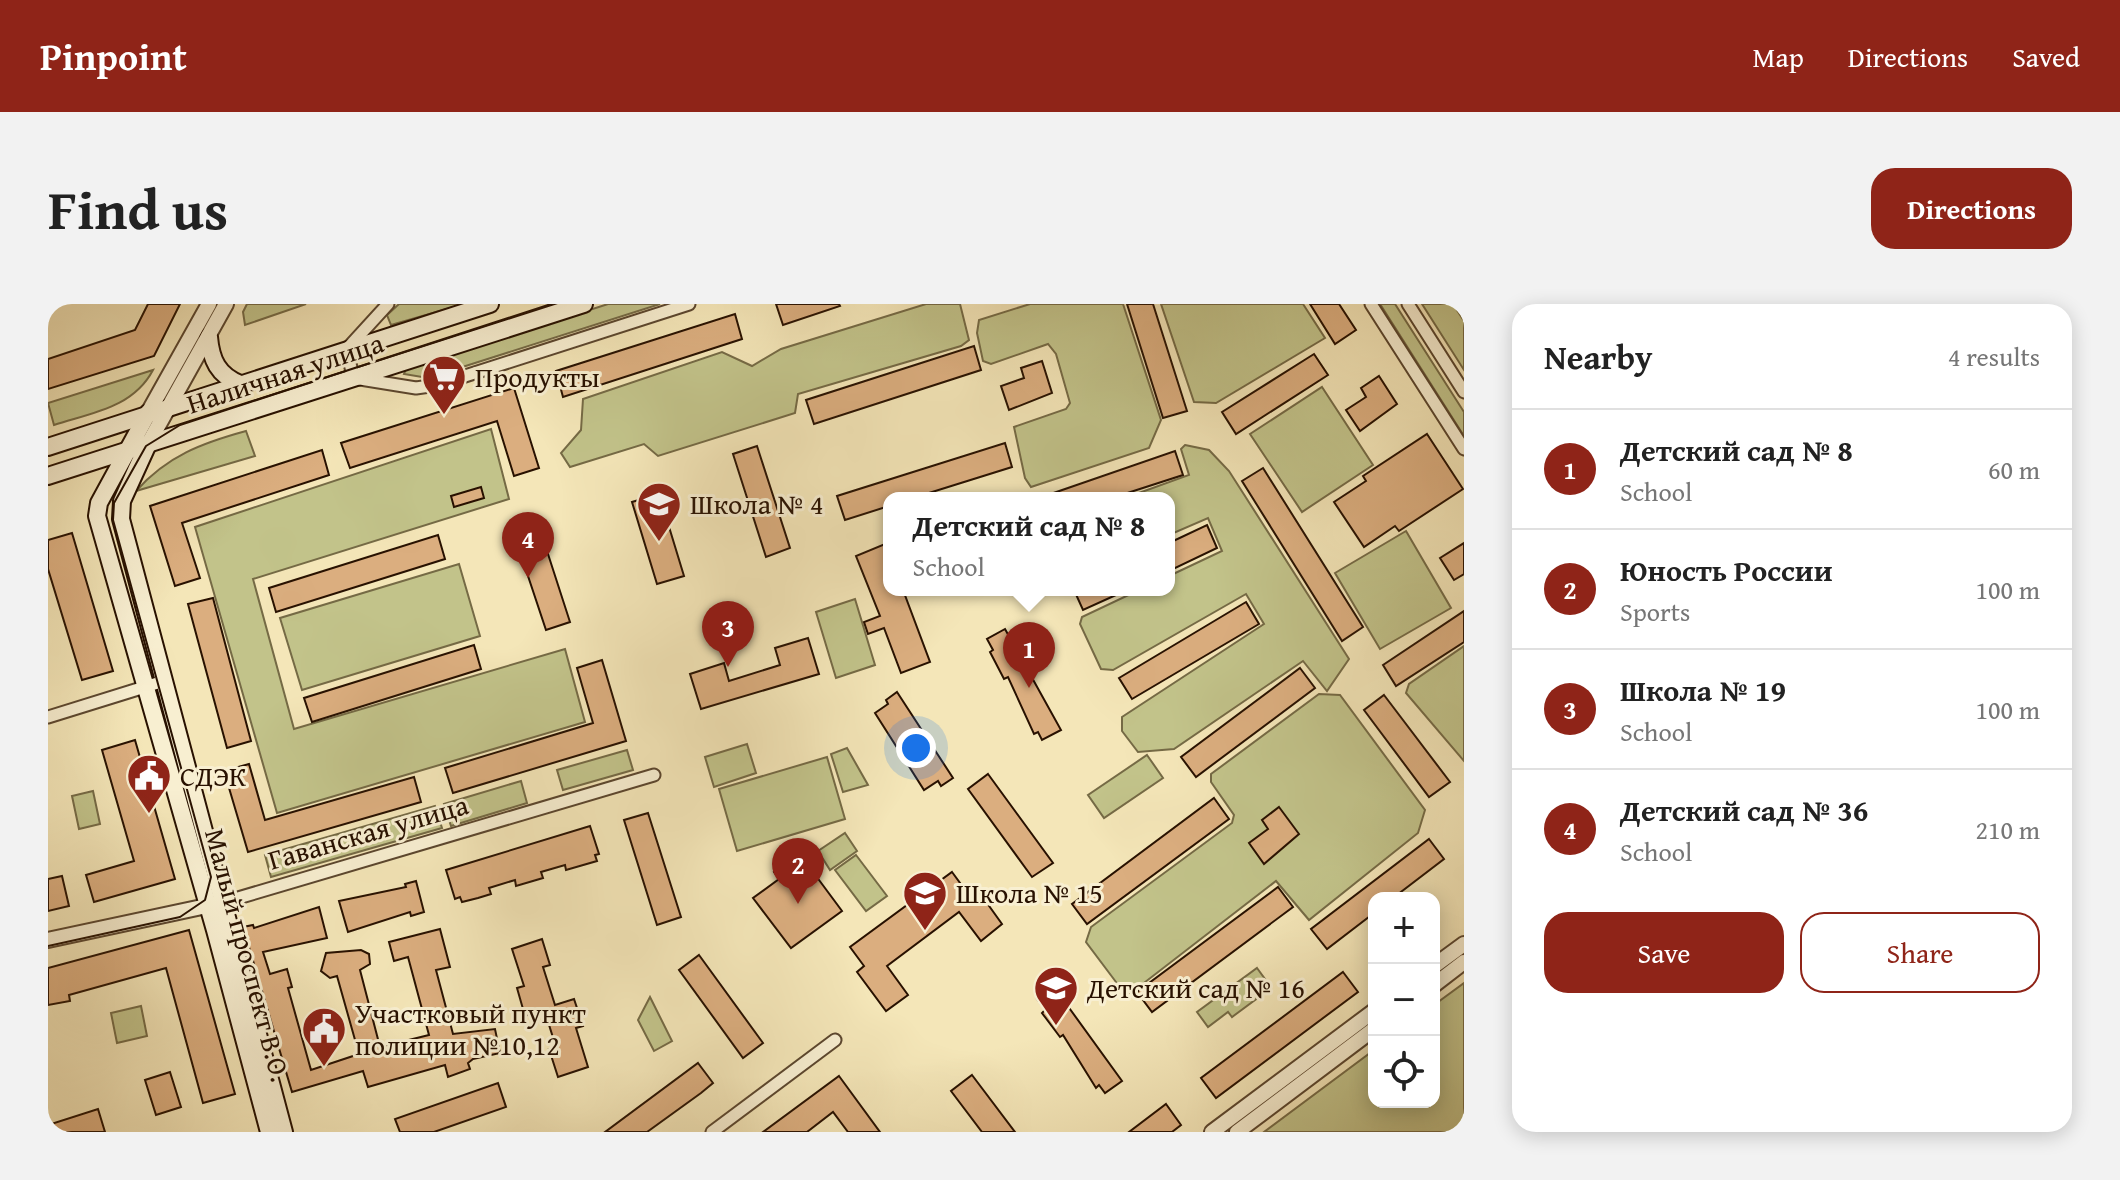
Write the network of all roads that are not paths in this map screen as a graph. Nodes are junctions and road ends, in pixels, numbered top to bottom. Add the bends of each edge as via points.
1 (209, 304) edge
2 (226, 304) edge
3 (388, 304) edge
4 (490, 304) edge
5 (584, 304) edge
6 (689, 304) edge
7 (1371, 304) edge
8 (1408, 304) edge
9 (209, 337) junction
10 (346, 350) junction
11 (354, 378) junction
12 (240, 384) junction
13 (1464, 392) edge
14 (173, 405) junction
15 (148, 413) junction
16 (148, 444) junction
17 (48, 447) edge
18 (1464, 449) edge
19 (126, 451) junction
20 (48, 476) edge
21 (164, 681) junction
22 (146, 687) junction
23 (48, 717) edge
24 (654, 775) dead end
25 (215, 904) junction
26 (48, 940) edge
27 (1464, 944) edge
28 (1464, 962) edge
29 (1437, 964) edge
30 (1440, 980) edge
31 (1368, 1015) edge
32 (1368, 1034) edge
33 (835, 1040) dead end
34 (269, 1132) edge
35 (284, 1132) edge
36 (712, 1132) edge
37 (1212, 1132) edge
38 (1237, 1132) edge

1 - 15 street, Малый проспект В.О.
2 - 9 street, Малый проспект В.О.
3 - 10 street
4 - 10 main road, Наличная улица
5 - 11 main road, Наличная улица
6 - 11 street via 437,385 416,388
7 - 18 street
8 - 13 street
9 - 12 main road via 221,374
9 - 14 street, Малый проспект В.О.
10 - 11 street
10 - 12 main road, Наличная улица
11 - 16 main road, Наличная улица
12 - 14 main road, Наличная улица
14 - 15 main road, Наличная улица
14 - 16 street, Малый проспект В.О.
15 - 17 main road, Наличная улица
15 - 19 main road, Малый проспект В.О.
16 - 19 main road, Наличная улица
16 - 21 main road, Малый проспект В.О. via 119,509
19 - 20 main road, Наличная улица
19 - 22 main road, Малый проспект В.О. via 97,516
21 - 22 street
21 - 25 main road, Малый проспект В.О. via 214,865
22 - 23 street
22 - 25 main road, Малый проспект В.О.
24 - 25 street, Гаванская улица
25 - 26 street, Гаванская улица
25 - 34 main road, Малый проспект В.О.
25 - 35 main road, Малый проспект В.О.
27 - 29 street
28 - 30 street
31 - 37 street
32 - 38 street
33 - 36 street

